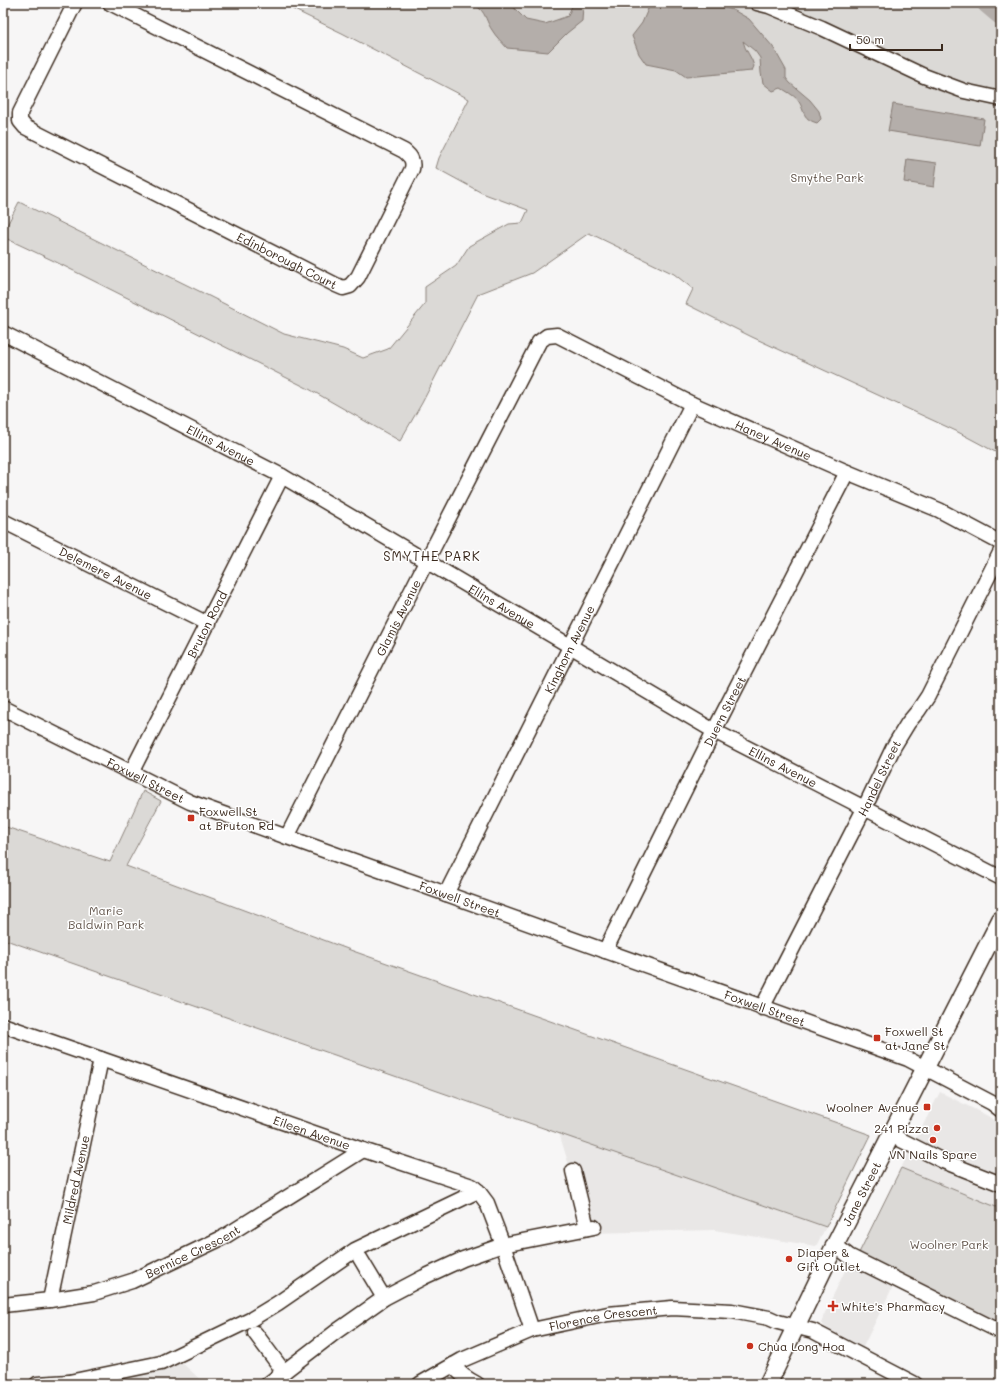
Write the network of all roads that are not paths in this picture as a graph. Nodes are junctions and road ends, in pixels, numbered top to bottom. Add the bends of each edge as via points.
1 (75, 3) edge
2 (110, 3) edge
3 (757, 3) edge
4 (1001, 98) edge
5 (3, 334) edge
6 (546, 336) joint
7 (692, 404) junction
8 (847, 472) junction
9 (282, 476) junction
10 (3, 521) edge
11 (1001, 543) edge
12 (1001, 551) edge
13 (426, 562) junction
14 (208, 624) junction
15 (571, 646) junction
16 (3, 708) edge
17 (714, 731) junction
18 (131, 773) junction
19 (864, 809) junction
20 (287, 838) junction
21 (1001, 878) edge
22 (446, 894) junction
23 (1001, 919) edge
24 (605, 951) junction
25 (762, 1008) junction
26 (3, 1025) edge
27 (101, 1059) junction
28 (924, 1069) junction
29 (1001, 1110) edge
30 (891, 1135) junction
31 (363, 1150) junction
32 (573, 1171) dead end
33 (1001, 1184) edge
34 (478, 1191) junction
35 (503, 1245) junction
36 (835, 1245) junction
37 (360, 1258) dead end
38 (384, 1298) junction
39 (50, 1300) junction
40 (3, 1305) edge
41 (796, 1327) junction
42 (532, 1330) junction
43 (1001, 1332) edge
44 (255, 1333) dead end
45 (453, 1365) junction
46 (284, 1372) junction
47 (36, 1384) edge
48 (268, 1384) edge
49 (420, 1384) edge
50 (477, 1384) edge
51 (768, 1384) edge
52 (915, 1384) edge

1 - 2 street, Edinborough Court via 20,113 20,121 25,127 336,285 343,288 350,286 358,277 412,169 409,155
3 - 4 street via 822,28 924,76 964,91
5 - 9 street, Ellins Avenue
6 - 7 street, Haney Avenue via 557,335
6 - 13 street, Glamis Avenue via 539,342
7 - 8 street, Haney Avenue
7 - 15 street, Kinghorn Avenue
8 - 11 street, Haney Avenue via 939,510
8 - 17 street, Duern Street
9 - 13 street, Ellins Avenue
9 - 14 street, Bruton Road
10 - 14 street, Delemere Avenue
12 - 19 street, Handel Street via 928,696 894,746
13 - 15 street, Ellins Avenue
13 - 20 street, Glamis Avenue
14 - 18 street, Bruton Road
15 - 17 street, Ellins Avenue
15 - 22 street, Kinghorn Avenue
16 - 18 street, Foxwell Street
17 - 19 street, Ellins Avenue
17 - 24 street, Duern Street
18 - 20 street, Foxwell Street via 190,802
19 - 21 street, Ellins Avenue
19 - 25 street, Handel Street
20 - 22 street, Foxwell Street
22 - 24 street, Foxwell Street
23 - 28 main road, Jane Street
24 - 25 street, Foxwell Street
25 - 28 street, Foxwell Street via 908,1059
26 - 27 street, Eileen Avenue
27 - 31 street, Eileen Avenue
27 - 39 street, Mildred Avenue
28 - 29 street
28 - 30 main road, Jane Street
30 - 33 street via 943,1161
30 - 36 main road, Jane Street
31 - 34 street, Eileen Avenue via 469,1185
31 - 39 street, Bernice Crescent via 224,1237 132,1281 94,1293
32 - 35 street via 591,1227
34 - 35 street via 487,1203
34 - 47 street via 355,1250 250,1320 161,1363 69,1382
35 - 38 street via 463,1259
35 - 42 street
36 - 41 main road, Jane Street
36 - 43 street via 849,1256
37 - 38 street
38 - 46 street
39 - 40 street, Bernice Crescent
41 - 42 street, Florence Crescent via 769,1318 732,1311 672,1308 608,1314
41 - 51 main road, Jane Street
41 - 52 street, Florence Crescent via 813,1331
42 - 45 street, Florence Crescent
44 - 46 street
45 - 49 street, Florence Crescent
45 - 50 street via 465,1378
46 - 48 street

